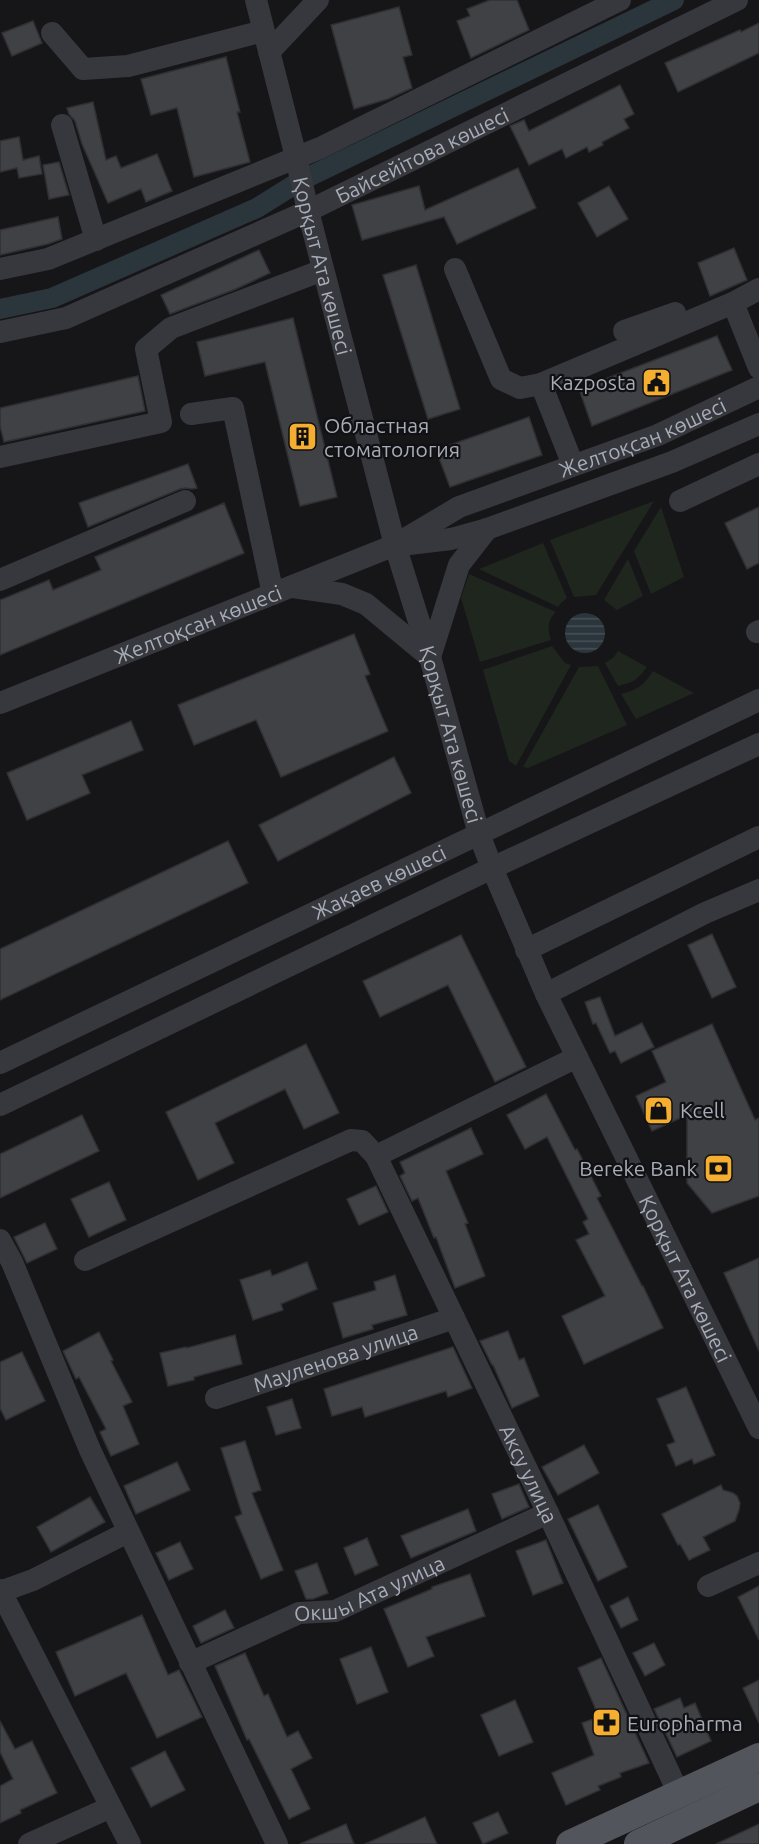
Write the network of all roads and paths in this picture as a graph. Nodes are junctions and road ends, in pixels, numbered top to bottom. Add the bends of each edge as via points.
1 (256, 0) edge
2 (318, 0) edge
3 (620, 0) edge
4 (738, 0) edge
5 (52, 33) dead end
6 (266, 41) junction
7 (62, 125) dead end
8 (296, 157) junction
9 (308, 211) junction
10 (96, 240) junction
11 (0, 269) edge
12 (455, 269) dead end
13 (323, 270) junction
14 (759, 289) edge
15 (733, 303) junction
16 (697, 318) junction
17 (624, 331) dead end
18 (0, 332) edge
19 (759, 368) edge
20 (541, 384) junction
21 (759, 387) edge
22 (191, 414) dead end
23 (759, 424) edge
24 (0, 457) edge
25 (759, 464) edge
26 (573, 465) junction
27 (185, 501) dead end
28 (680, 501) dead end
29 (487, 529) junction
30 (395, 545) junction
31 (0, 580) edge
32 (282, 590) junction
33 (430, 657) junction
34 (759, 700) edge
35 (0, 703) edge
36 (759, 744) edge
37 (479, 834) junction
38 (759, 837) edge
39 (492, 868) junction
40 (759, 891) edge
41 (526, 950) junction
42 (546, 994) junction
43 (577, 1057) junction
44 (0, 1062) edge
45 (0, 1105) edge
46 (376, 1156) junction
47 (0, 1240) edge
48 (85, 1260) dead end
49 (454, 1318) junction
50 (216, 1398) dead end
51 (759, 1428) edge
52 (548, 1513) junction
53 (128, 1532) junction
54 (759, 1563) edge
55 (708, 1586) dead end
56 (0, 1591) edge
57 (190, 1663) junction
58 (759, 1757) edge
59 (759, 1787) edge
60 (679, 1794) junction
61 (111, 1807) junction
62 (28, 1844) edge
63 (130, 1844) edge
64 (277, 1844) edge
65 (570, 1844) edge
66 (638, 1844) edge

1 - 6 street, Қорқыт Ата көшесі
2 - 6 street
3 - 8 street
4 - 9 street, Байсейітова көшесі
5 - 6 street via 83,69 128,66
6 - 8 street, Қорқыт Ата көшесі
7 - 10 street
8 - 9 street, Қорқыт Ата көшесі
8 - 10 street
9 - 13 street, Қорқыт Ата көшесі
9 - 18 street, Байсейітова көшесі via 66,318
10 - 11 street via 48,259
12 - 20 street via 501,379 520,388
13 - 24 street via 171,328 146,349 161,422
13 - 30 street, Қорқыт Ата көшесі
14 - 15 street
15 - 16 street
15 - 19 street
16 - 17 street via 688,308
16 - 20 street
20 - 26 street
21 - 26 street, Желтоқсан көшесі via 658,435
22 - 32 street via 233,408
23 - 29 street, Желтоқсан көшесі via 672,462
25 - 28 street
26 - 30 street, Желтоқсан көшесі via 459,507
27 - 31 street
29 - 30 street, Желтоқсан көшесі via 451,539
29 - 33 street via 459,565
30 - 32 street, Желтоқсан көшесі
30 - 33 street, Қорқыт Ата көшесі
32 - 33 street via 342,594 366,604
32 - 35 street, Желтоқсан көшесі
33 - 37 street, Қорқыт Ата көшесі
34 - 37 street, Жақаев көшесі
36 - 39 street, Жақаев көшесі
37 - 39 street, Қорқыт Ата көшесі
37 - 44 street, Жақаев көшесі
38 - 41 street
39 - 41 street, Қорқыт Ата көшесі
39 - 45 street, Жақаев көшесі
40 - 42 street via 705,913
41 - 42 street, Қорқыт Ата көшесі
42 - 43 street, Қорқыт Ата көшесі
43 - 46 street
43 - 51 street, Қорқыт Ата көшесі
46 - 48 street via 362,1142 351,1140
46 - 49 street, Аксу улица
47 - 53 street
49 - 50 street, Мауленова улица
49 - 52 street, Аксу улица
52 - 57 street, Окшы Ата улица via 335,1611 299,1614
52 - 60 street, Аксу улица
53 - 56 street via 33,1580
53 - 57 street
54 - 55 street
56 - 61 street
57 - 64 street
58 - 60 main road
59 - 66 main road
60 - 65 main road
61 - 62 street
61 - 63 street

